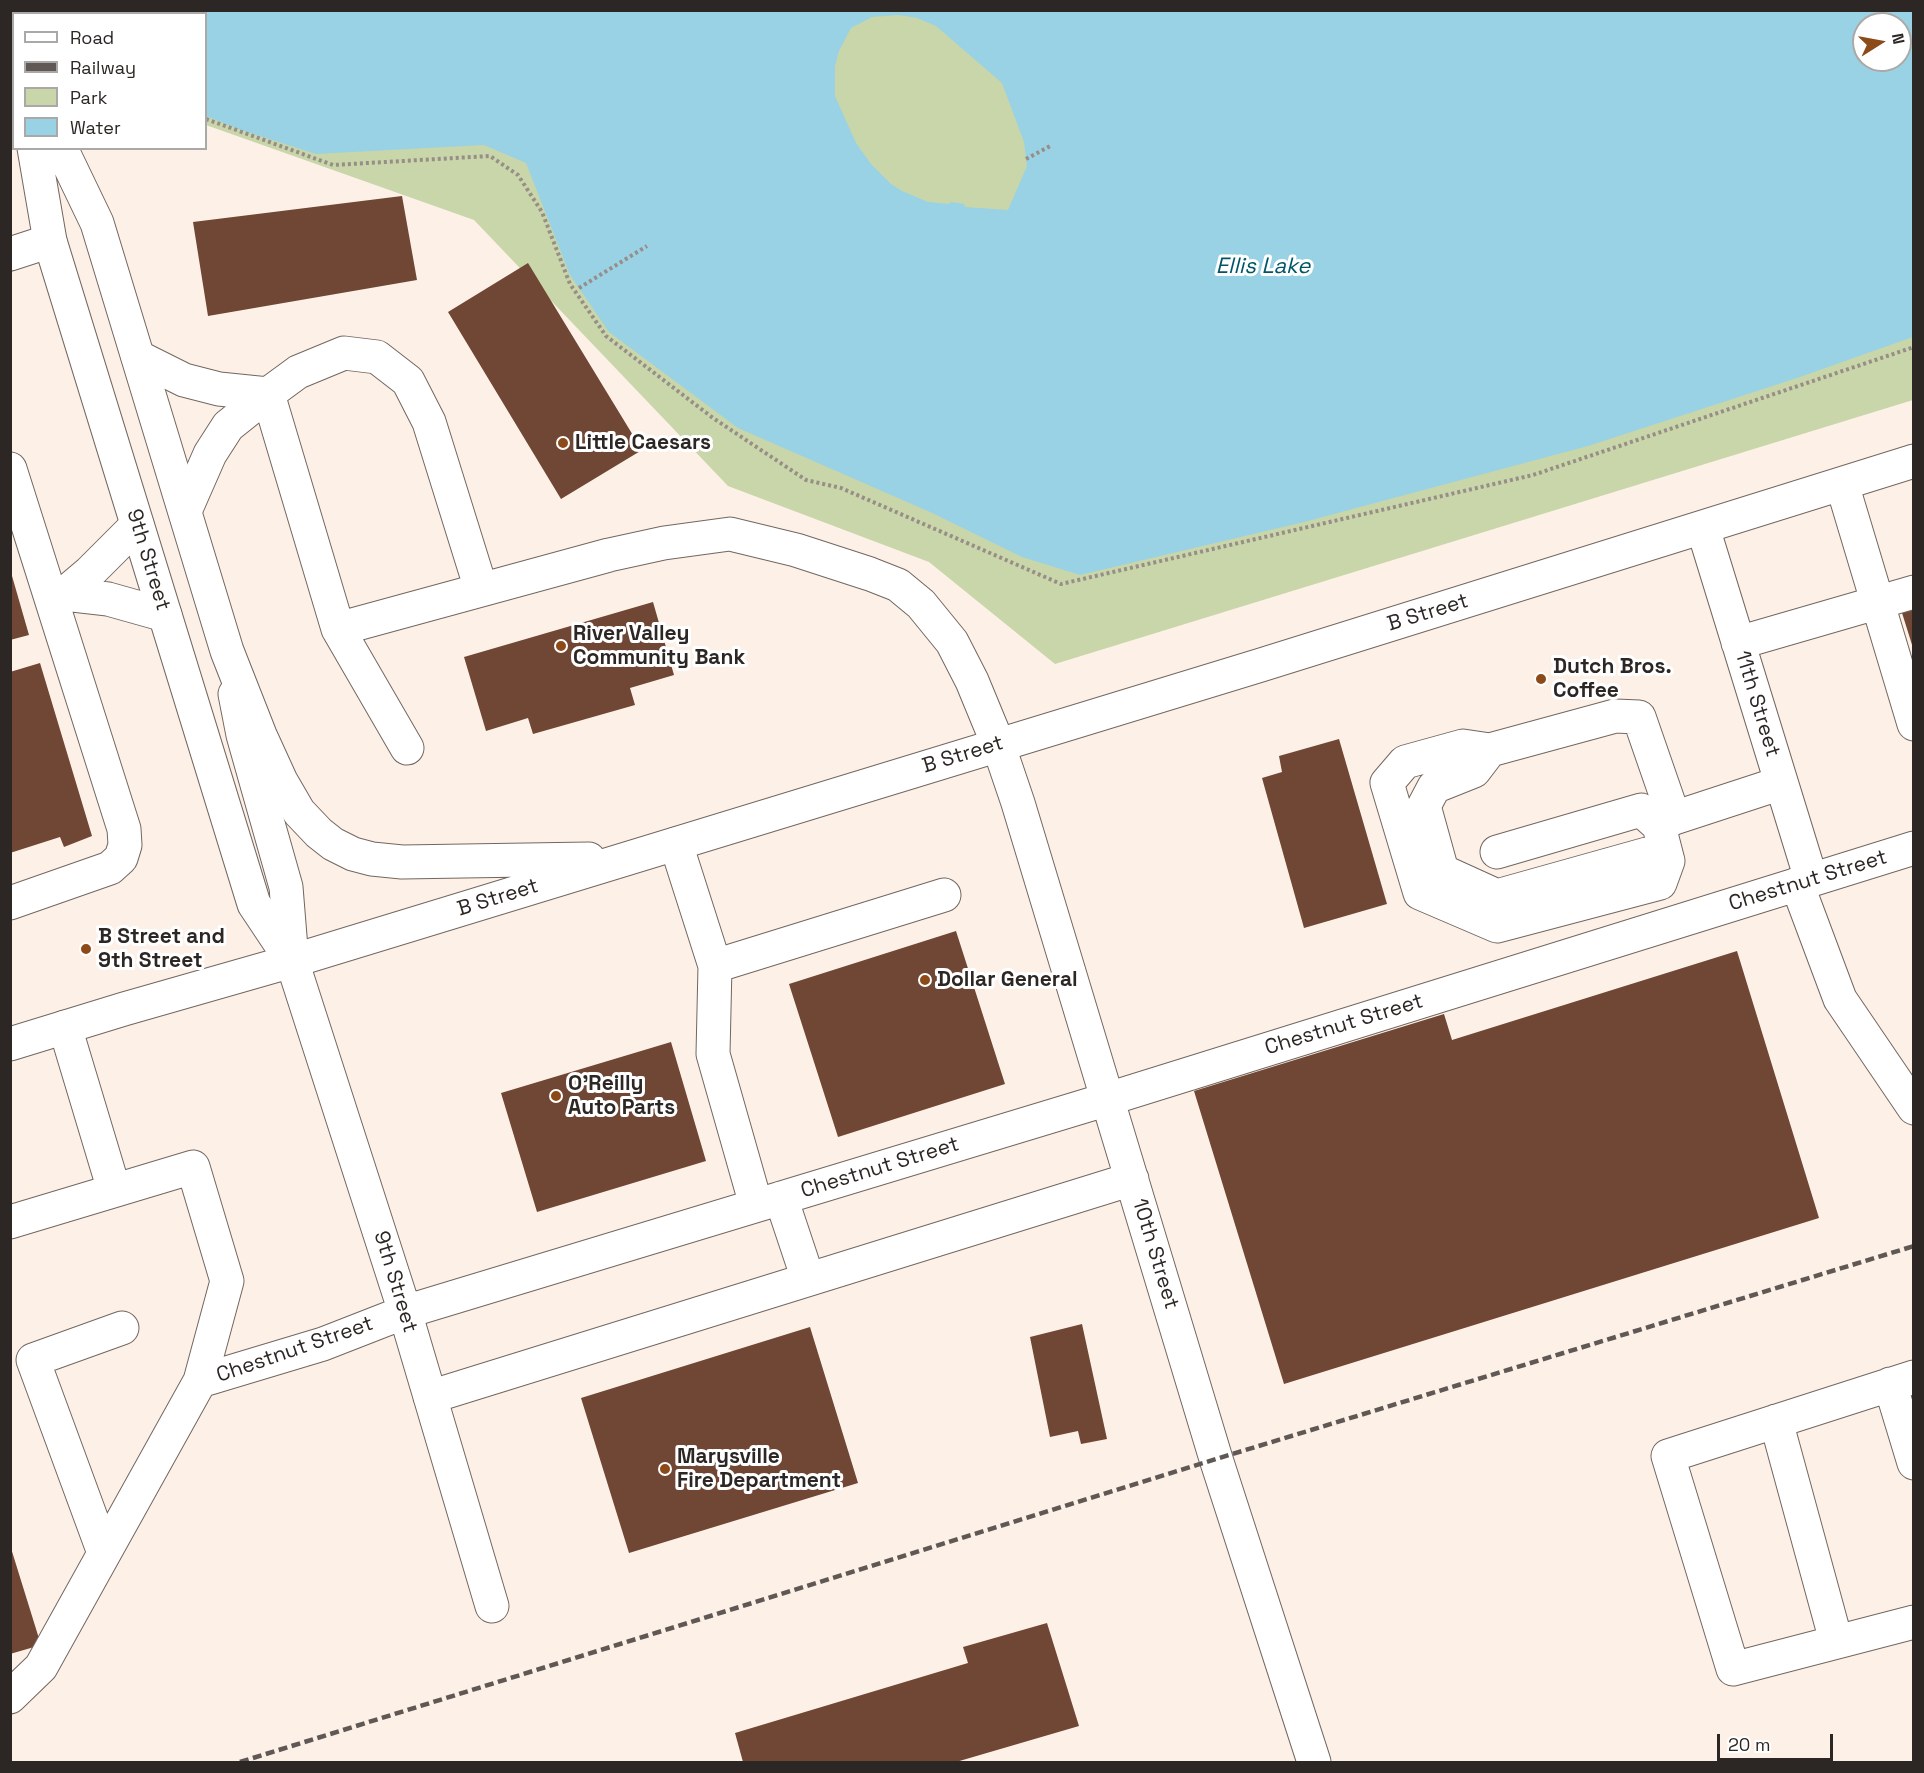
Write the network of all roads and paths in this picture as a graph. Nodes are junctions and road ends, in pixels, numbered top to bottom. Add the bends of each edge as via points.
1 (207, 119) edge
2 (1052, 145) dead end
3 (34, 150) edge
4 (62, 150) edge
5 (1026, 159) dead end
6 (50, 241) junction
7 (647, 246) dead end
8 (10, 254) edge
9 (579, 288) dead end
10 (1914, 347) edge
11 (138, 357) junction
12 (268, 394) junction
13 (1914, 461) edge
14 (10, 469) edge
15 (1842, 484) junction
16 (185, 511) junction
17 (137, 525) junction
18 (1703, 528) junction
19 (481, 589) junction
20 (1914, 592) edge
21 (58, 595) junction
22 (1877, 601) junction
23 (165, 615) junction
24 (338, 629) junction
25 (1738, 643) junction
26 (227, 651) junction
27 (1914, 724) edge
28 (998, 744) junction
29 (407, 748) dead end
30 (1490, 750) junction
31 (1781, 783) junction
32 (1667, 822) junction
33 (676, 844) junction
34 (1914, 848) edge
35 (1497, 852) dead end
36 (630, 859) junction
37 (1668, 861) junction
38 (1804, 882) junction
39 (944, 895) dead end
40 (10, 903) edge
41 (292, 961) junction
42 (715, 966) junction
43 (65, 1027) junction
44 (10, 1044) edge
45 (1108, 1099) junction
46 (1914, 1108) edge
47 (1132, 1179) junction
48 (114, 1190) junction
49 (769, 1202) junction
50 (10, 1222) edge
51 (808, 1279) junction
52 (405, 1312) junction
53 (122, 1329) dead end
54 (1902, 1381) edge
55 (200, 1382) junction
56 (430, 1397) junction
57 (1776, 1421) junction
58 (1914, 1462) edge
59 (104, 1553) junction
60 (492, 1606) dead end
61 (1914, 1622) edge
62 (1836, 1641) junction
63 (10, 1697) edge
64 (1314, 1762) edge

1 - 10 path via 333,165 490,156 518,175 542,212 570,284 606,336 713,418 806,480 841,488 1061,584 1533,475
2 - 5 path
3 - 6 main road, 9th Street
4 - 11 main road, 9th Street via 98,223
6 - 8 main road
6 - 17 main road, 9th Street
7 - 9 path
11 - 12 main road via 184,380 219,389
11 - 16 main road, 9th Street
12 - 16 main road via 228,426 210,454
12 - 19 main road via 298,372 344,353 377,357 408,381 429,422
12 - 24 main road
13 - 15 main road, B Street
14 - 21 main road
15 - 18 main road, B Street
15 - 22 main road
16 - 26 main road, 9th Street
17 - 21 main road via 90,572
17 - 23 main road, 9th Street
18 - 25 main road, 11th Street
18 - 28 main road, B Street
19 - 24 main road, 10th Street
19 - 28 main road, 10th Street via 609,555 730,534 796,550 898,585 921,604 952,642
20 - 22 main road
21 - 23 main road via 108,599
21 - 40 main road via 124,829 125,845 121,858 110,868
22 - 25 main road
22 - 27 main road
23 - 41 main road, 9th Street via 254,904
24 - 29 main road
25 - 31 main road, 11th Street
26 - 36 main road via 281,781 300,812 333,844 372,859 402,862
26 - 41 main road, 9th Street via 243,735 286,887
28 - 33 main road, B Street
28 - 45 main road, 10th Street
30 - 32 main road via 1615,716 1639,717
30 - 37 main road via 1474,771 1434,787 1424,806 1442,871 1497,896 1647,854
30 - 37 main road via 1463,746 1405,762 1387,783 1420,893 1497,926 1660,883
31 - 32 main road
31 - 38 main road, 11th Street
32 - 35 main road via 1641,810
32 - 37 main road
33 - 36 main road, B Street
33 - 42 main road
34 - 38 main road, Chestnut Street
36 - 41 main road, B Street
38 - 45 main road, Chestnut Street
38 - 46 main road, 11th Street via 1840,999
39 - 42 main road
41 - 43 main road, B Street
41 - 52 main road, 9th Street
42 - 49 main road via 713,1054
43 - 44 main road, B Street
43 - 48 main road
45 - 47 main road, 10th Street
45 - 49 main road, Chestnut Street
47 - 51 main road
47 - 64 main road, 10th Street via 1216,1459
48 - 50 main road
48 - 55 main road via 193,1167 227,1281
49 - 51 main road
49 - 52 main road, Chestnut Street
51 - 56 main road
52 - 55 main road, Chestnut Street via 323,1344
52 - 56 main road, 9th Street
53 - 59 main road via 33,1360
54 - 57 main road
54 - 58 main road
55 - 59 main road, Chestnut Street
56 - 60 main road, 9th Street
57 - 62 main road
57 - 62 main road via 1668,1456 1733,1669
59 - 63 main road, Chestnut Street via 41,1667
61 - 62 main road

